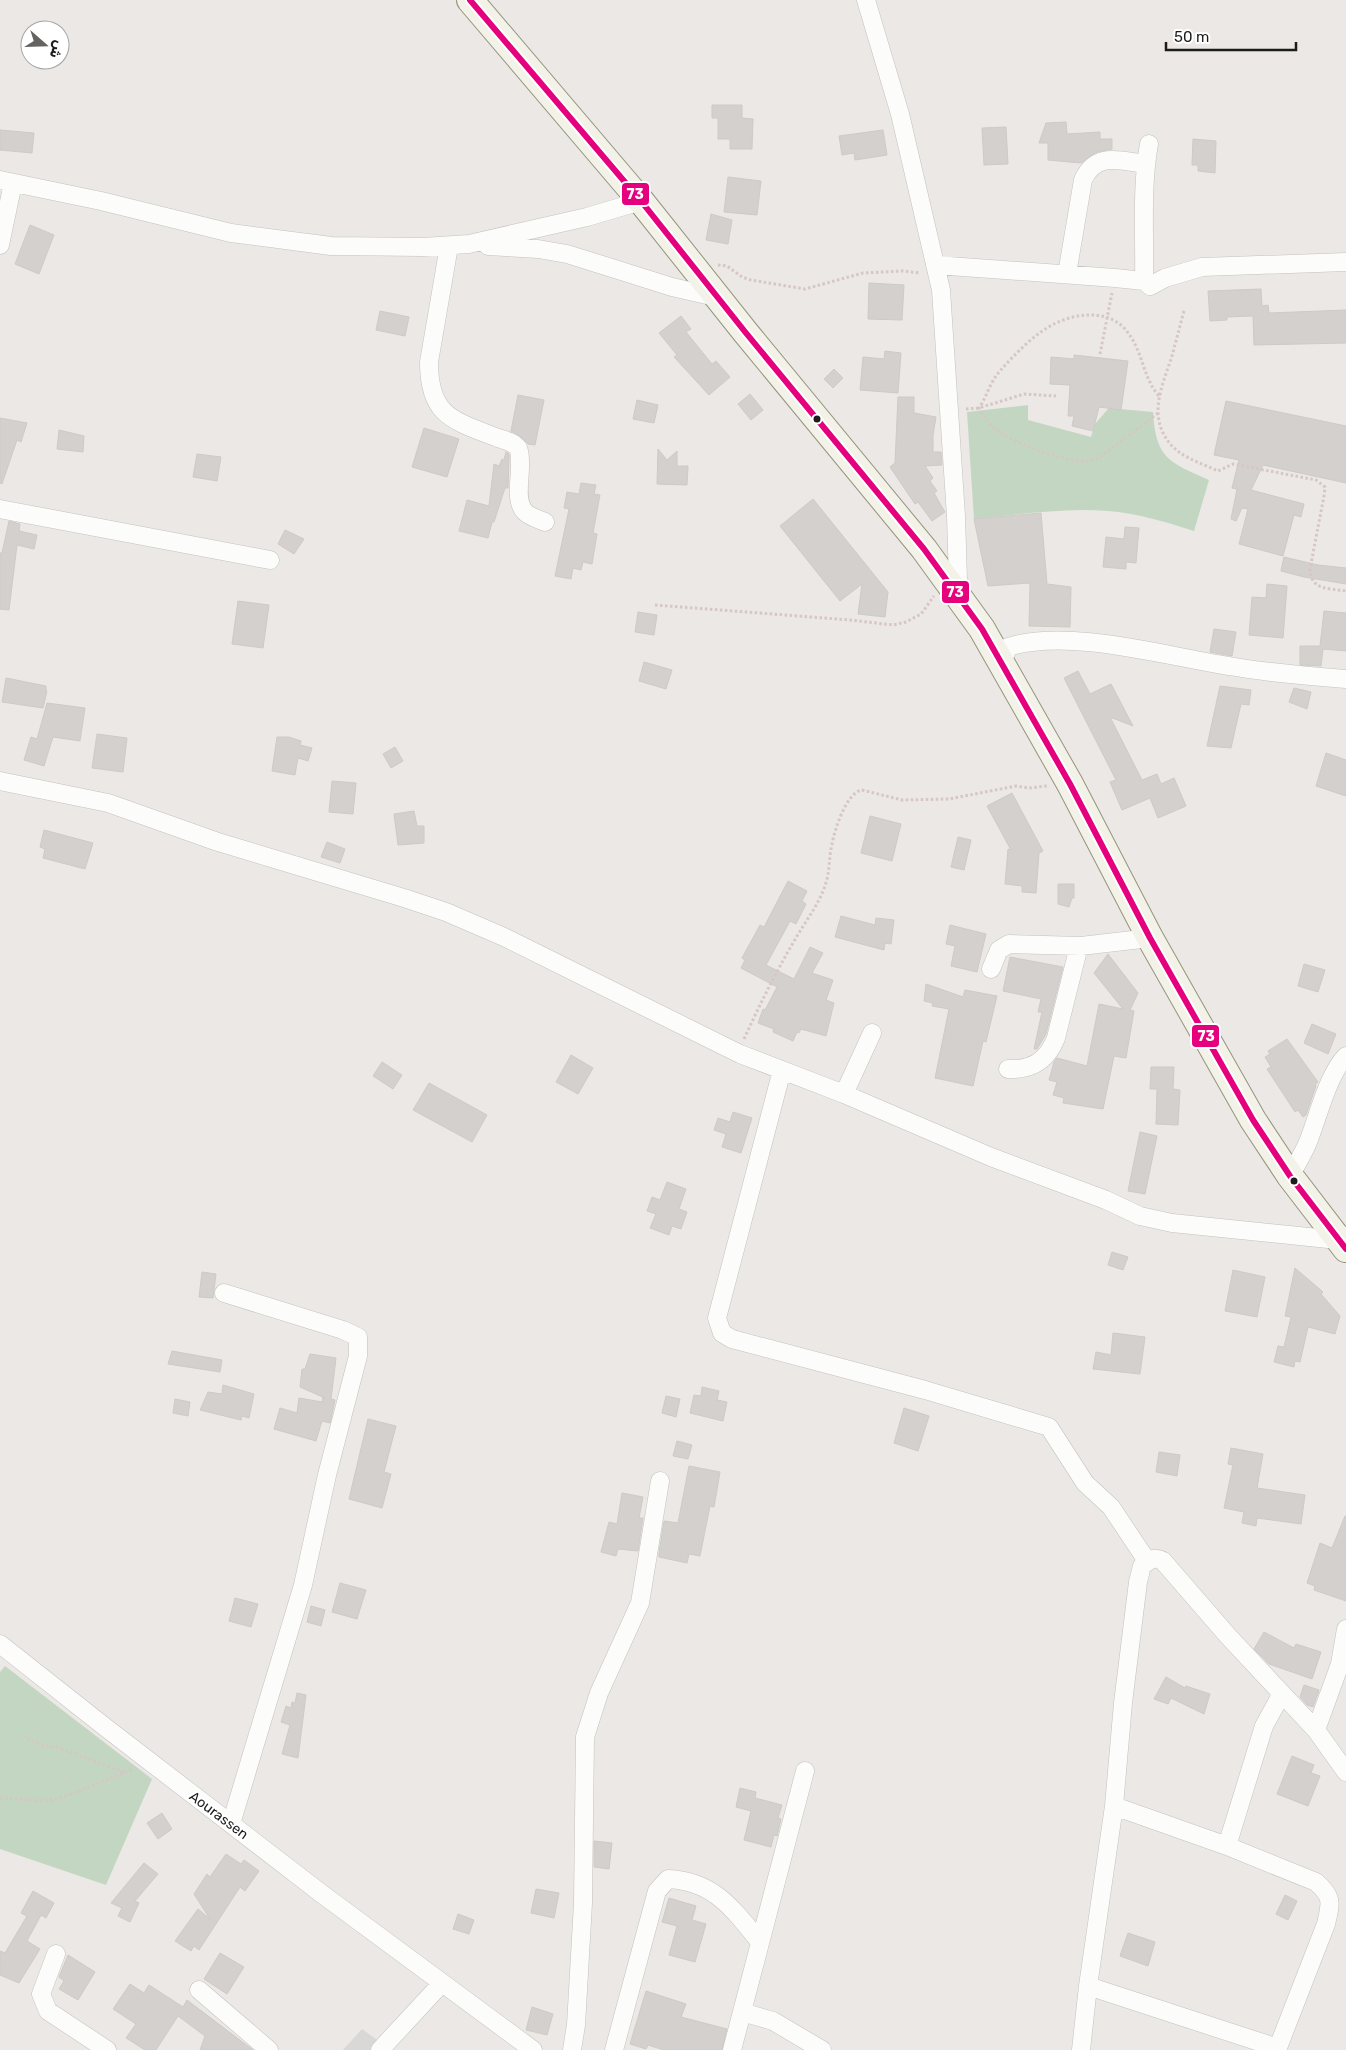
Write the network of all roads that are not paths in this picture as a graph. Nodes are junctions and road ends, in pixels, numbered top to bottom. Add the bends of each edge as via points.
1 (470, 0) edge
2 (866, 0) edge
3 (1149, 144) dead end
4 (1146, 164) junction
5 (7, 182) edge
6 (641, 200) junction
7 (469, 244) junction
8 (0, 245) edge
9 (448, 246) junction
10 (1346, 262) edge
11 (936, 270) junction
12 (1067, 274) junction
13 (1144, 280) junction
14 (720, 298) junction
15 (0, 509) edge
16 (545, 522) dead end
17 (270, 560) dead end
18 (966, 606) junction
19 (1002, 663) junction
20 (1346, 679) edge
21 (0, 781) edge
22 (1150, 938) junction
23 (1078, 946) junction
24 (991, 969) dead end
25 (872, 1034) dead end
26 (1346, 1056) edge
27 (1008, 1069) dead end
28 (782, 1070) junction
29 (844, 1094) junction
30 (1290, 1176) junction
31 (1343, 1240) edge
32 (224, 1293) dead end
33 (660, 1480) dead end
34 (1147, 1561) junction
35 (1346, 1629) edge
36 (0, 1644) edge
37 (1281, 1695) junction
38 (1316, 1730) junction
39 (804, 1771) dead end
40 (1346, 1772) edge
41 (1114, 1806) junction
42 (231, 1824) junction
43 (1227, 1846) junction
44 (760, 1942) junction
45 (56, 1954) dead end
46 (442, 1983) junction
47 (1088, 1986) junction
48 (199, 1990) dead end
49 (742, 2012) junction
50 (1278, 2049) edge
51 (107, 2050) edge
52 (269, 2050) edge
53 (380, 2050) edge
54 (533, 2050) edge
55 (572, 2050) edge
56 (614, 2050) edge
57 (732, 2050) edge
58 (822, 2050) edge
59 (1082, 2050) edge

1 - 6 main road
2 - 11 street via 900,114
3 - 4 street
4 - 12 street via 1106,160 1098,161 1087,171
4 - 13 street
5 - 8 street
5 - 9 street via 230,233 318,245
6 - 7 street via 588,217
6 - 14 main road
7 - 9 street
7 - 14 street via 567,254 672,287
9 - 16 street via 429,362 433,398 448,415 517,448 522,508
10 - 13 street via 1213,266 1165,278 1150,286
11 - 12 street
11 - 18 street via 944,311 958,580
12 - 13 street
14 - 18 main road
15 - 17 street
18 - 19 main road
19 - 20 street via 1008,647 1039,641 1074,640 1231,666
19 - 22 main road via 1070,784
21 - 28 street via 108,803 218,842 446,912 740,1054
22 - 23 street
22 - 30 main road via 1253,1120
23 - 24 street via 1009,944 999,950
23 - 27 street via 1051,1050 1030,1067
25 - 29 street
26 - 30 street via 1332,1078 1307,1145
28 - 29 street
28 - 34 street via 717,1318 722,1333 732,1339 1049,1427 1085,1484 1111,1507
29 - 31 street via 1140,1216 1172,1224
30 - 31 main road
32 - 42 street via 358,1337 358,1356 303,1585
33 - 55 street via 640,1603 599,1693 585,1737 583,1903
34 - 37 street via 1159,1558 1163,1561
34 - 41 street via 1142,1566 1138,1582
35 - 38 street via 1340,1664
36 - 42 street, Aourassen
37 - 38 street
37 - 43 street via 1264,1726
38 - 40 street
39 - 44 street
41 - 43 street
41 - 47 street
42 - 46 street, Aourassen
43 - 50 street via 1316,1882 1327,1892 1331,1904
44 - 49 street
44 - 56 street via 714,1891 684,1880 668,1879 657,1891
45 - 51 street via 41,1994 48,2011
46 - 53 street
46 - 54 street, Aourassen
47 - 50 street
47 - 59 street
48 - 52 street
49 - 57 street
49 - 58 street via 773,2021

